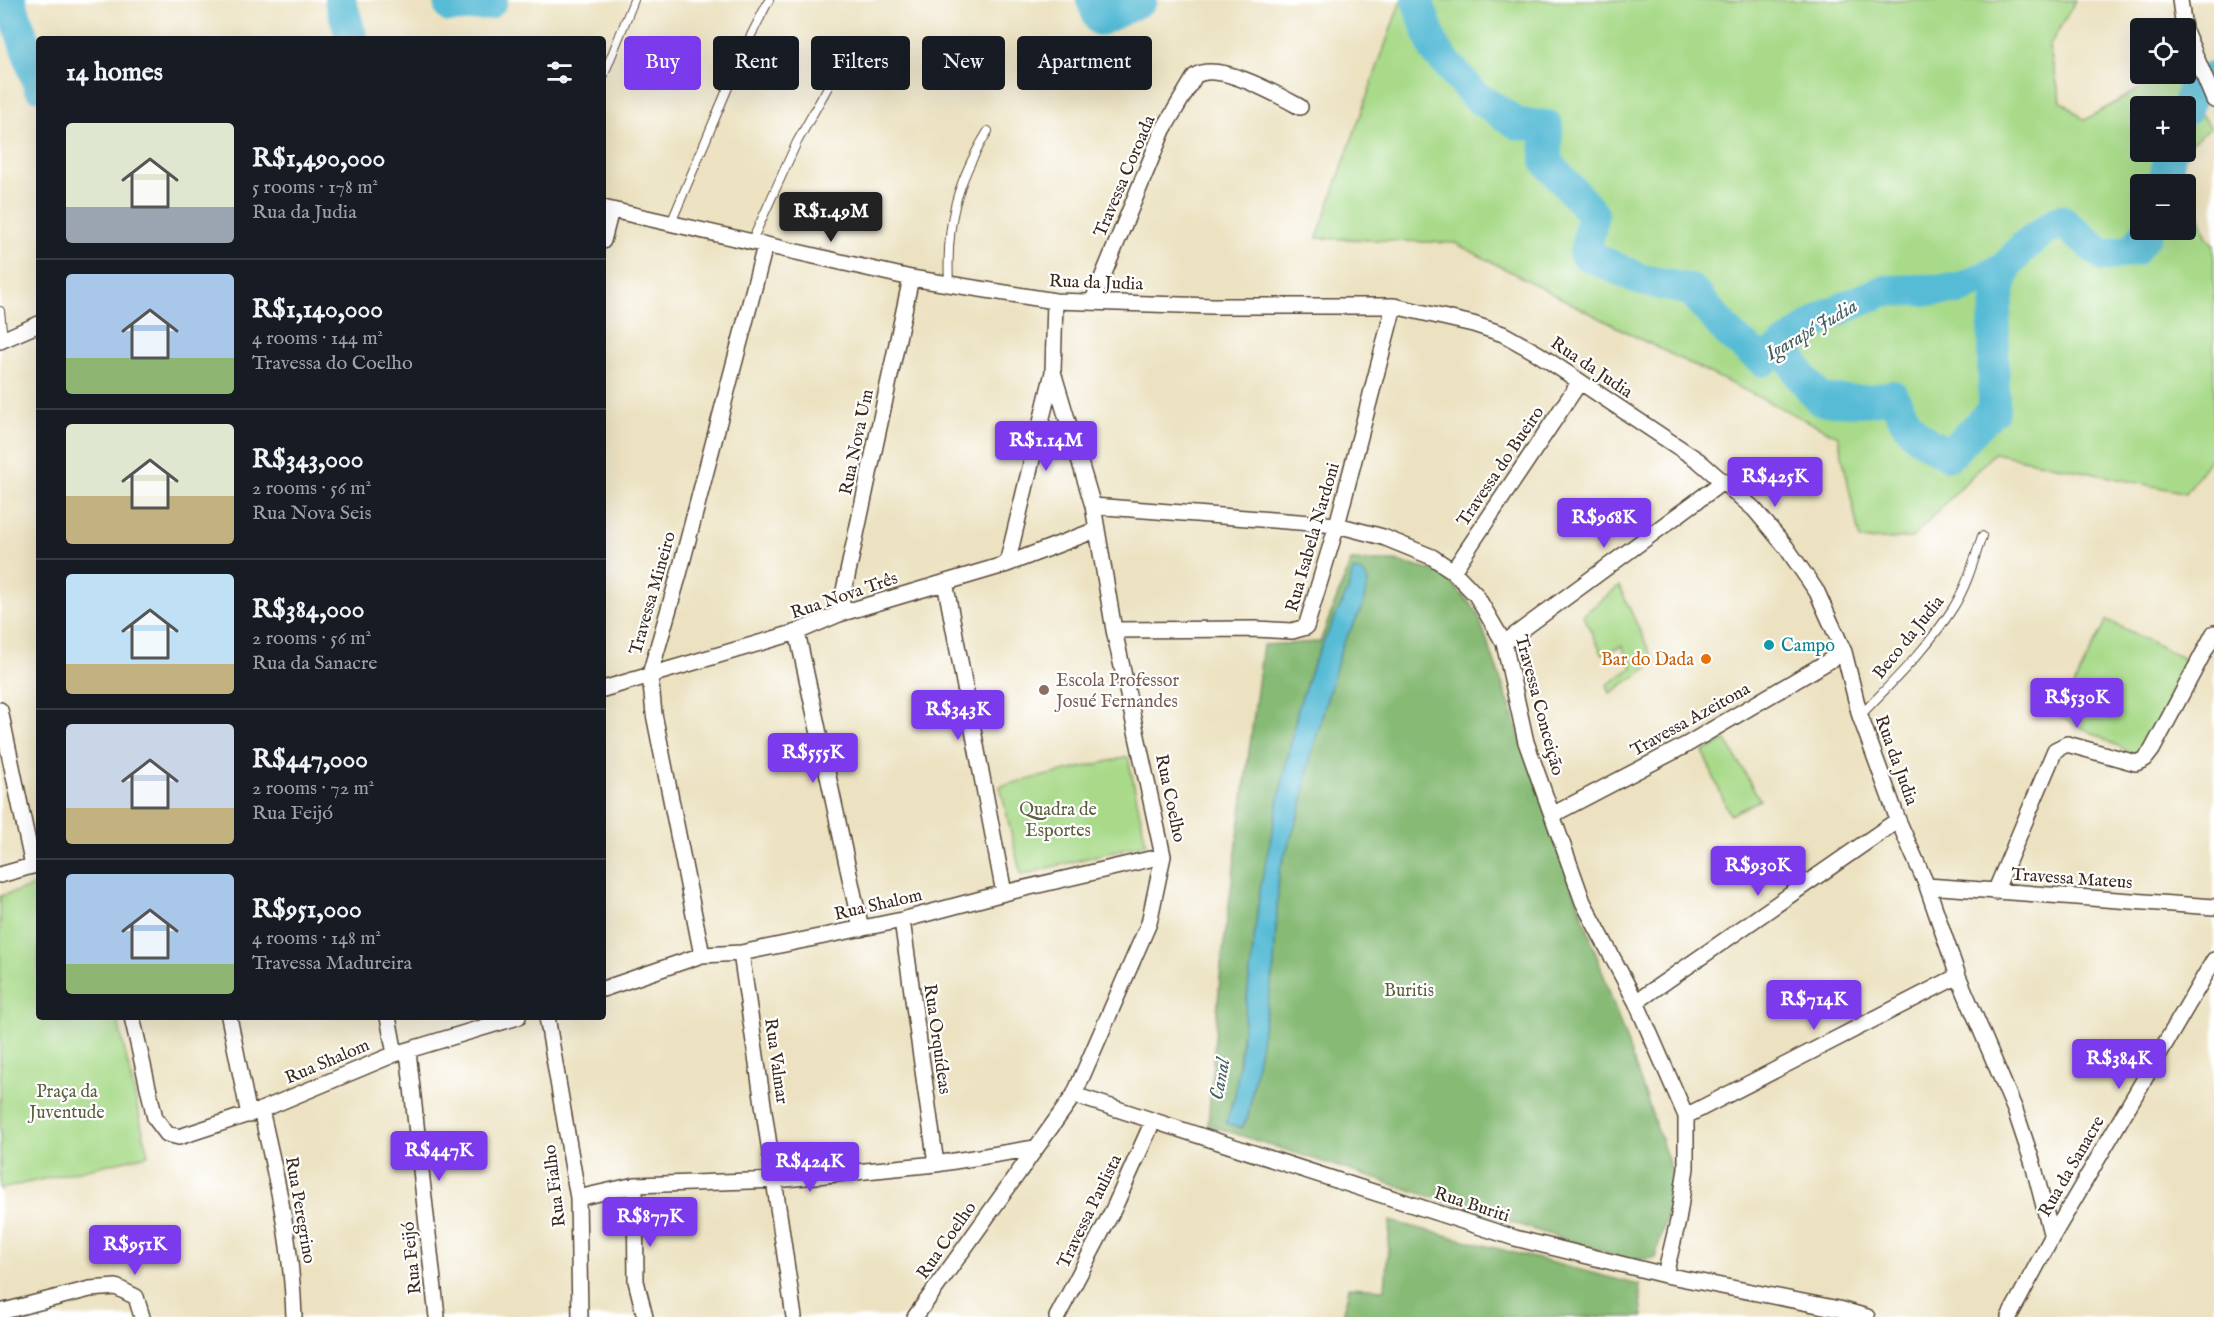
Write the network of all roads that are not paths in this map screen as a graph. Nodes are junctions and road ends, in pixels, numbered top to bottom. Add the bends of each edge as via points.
1 (634, 0) edge
2 (769, 0) edge
3 (2180, 0) edge
4 (2183, 18) edge
5 (2196, 58) edge
6 (606, 70) edge
7 (826, 90) edge
8 (2214, 100) edge
9 (1300, 107) dead end
10 (988, 130) dead end
11 (607, 209) edge
12 (671, 223) junction
13 (758, 244) junction
14 (911, 278) junction
15 (949, 285) junction
16 (1093, 300) junction
17 (1055, 301) junction
18 (1394, 306) junction
19 (0, 311) edge
20 (36, 325) edge
21 (1, 340) edge
22 (1053, 372) junction
23 (1579, 382) junction
24 (1724, 481) junction
25 (1093, 506) junction
26 (1337, 525) junction
27 (1096, 530) junction
28 (1982, 536) dead end
29 (1007, 564) junction
30 (1453, 572) junction
31 (945, 582) junction
32 (839, 614) junction
33 (1114, 630) junction
34 (798, 632) junction
35 (2214, 633) edge
36 (1504, 643) junction
37 (1844, 652) junction
38 (650, 674) junction
39 (606, 688) edge
40 (0, 710) edge
41 (1860, 717) junction
42 (1552, 815) junction
43 (1898, 820) junction
44 (1163, 856) junction
45 (36, 865) edge
46 (0, 875) edge
47 (1927, 886) junction
48 (1995, 892) junction
49 (1004, 893) junction
50 (2214, 907) edge
51 (902, 920) junction
52 (861, 929) junction
53 (741, 953) junction
54 (702, 954) junction
55 (2214, 960) edge
56 (1959, 976) junction
57 (606, 988) edge
58 (1636, 1002) junction
59 (133, 1020) edge
60 (230, 1020) edge
61 (389, 1020) edge
62 (508, 1020) edge
63 (548, 1020) edge
64 (401, 1053) junction
65 (1074, 1095) junction
66 (255, 1112) junction
67 (1686, 1116) junction
68 (1153, 1122) junction
69 (1035, 1148) junction
70 (936, 1164) junction
71 (775, 1180) junction
72 (635, 1185) junction
73 (578, 1198) junction
74 (2052, 1237) junction
75 (1665, 1275) junction
76 (0, 1312) edge
77 (142, 1317) edge
78 (294, 1317) edge
79 (437, 1317) edge
80 (580, 1317) edge
81 (645, 1317) edge
82 (794, 1317) edge
83 (915, 1317) edge
84 (1057, 1317) edge
85 (1867, 1317) edge
86 (2008, 1317) edge

1 - 6 lane
2 - 12 lane via 745,47
3 - 4 street
5 - 8 street
7 - 13 lane via 796,142
9 - 16 street, Travessa Coroada via 1273,92 1226,75 1201,71 1195,76 1163,130
10 - 15 lane via 974,151 955,196 947,258
11 - 12 street, Rua da Judia
12 - 13 street, Rua da Judia
13 - 14 street, Rua da Judia
13 - 38 street, Travessa Mineiro via 679,574
14 - 15 street, Rua da Judia
14 - 32 street, Rua Nova Um
15 - 17 street, Rua da Judia
16 - 17 street, Rua da Judia
16 - 18 street, Rua da Judia via 1212,306
17 - 22 street, Rua Coelho
18 - 23 street, Rua da Judia via 1503,334
18 - 26 street, Rua Isabela Nardoni
19 - 21 lane
20 - 21 street
22 - 25 street, Rua Coelho
22 - 29 street
23 - 24 street, Rua da Judia
23 - 30 street, Travessa do Bueiro
24 - 36 street
24 - 37 street, Rua da Judia via 1786,547 1816,592
25 - 26 street, Travessa Conceição
25 - 27 street, Rua Coelho
26 - 30 street, Travessa Conceição via 1400,544 1432,557
26 - 33 street, Rua Isabela Nardoni via 1306,627 1293,631
27 - 29 street, Rua Nova Três
27 - 33 street, Rua Coelho
28 - 41 lane, Beco da Judia via 1953,608 1916,656
29 - 31 street, Rua Nova Três
30 - 36 street, Travessa Conceição via 1476,595
31 - 32 street, Rua Nova Três
31 - 49 street
32 - 34 street, Rua Nova Três
33 - 44 street, Rua Coelho
34 - 38 street, Rua Nova Três
34 - 52 street
35 - 48 street via 2145,759 2130,763 2067,744 2055,750
36 - 42 street, Travessa Conceição via 1526,742
37 - 41 street, Rua da Judia
37 - 42 street, Travessa Azeitona via 1686,745
38 - 39 street, Rua Nova Três
38 - 54 street, Travessa Mineiro via 654,714
40 - 45 street
41 - 43 street, Rua da Judia
42 - 58 street, Travessa Conceição via 1583,902
43 - 47 street, Rua da Judia
43 - 58 street
44 - 49 street, Rua Shalom
44 - 65 street, Rua Coelho via 1149,923
45 - 46 street
47 - 48 street, Travessa Mateus
47 - 56 street, Rua da Judia
48 - 50 street, Travessa Mateus
49 - 51 street, Rua Shalom
51 - 52 street, Rua Shalom
51 - 70 street, Rua Orquídeas
52 - 53 street, Rua Shalom
53 - 54 street, Rua Shalom
53 - 71 street, Rua Valmar
54 - 57 street, Rua Shalom
55 - 74 street, Rua da Sanacre
56 - 67 street
56 - 74 street, Rua da Judia via 2015,1110
58 - 67 street, Travessa Conceição
59 - 66 street, Rua Shalom via 160,1128 173,1137
60 - 66 street, Rua Peregrino
61 - 64 street, Rua Feijó
62 - 64 street, Rua Shalom
63 - 73 street, Rua Fialho
64 - 66 street, Rua Shalom
64 - 79 street, Rua Feijó
65 - 68 street, Rua Buriti
65 - 69 street, Rua Coelho
66 - 78 street, Rua Peregrino via 283,1210
67 - 75 street, Travessa Conceição via 1686,1168
68 - 75 street, Rua Buriti via 1515,1238
68 - 84 street, Travessa Paulista
69 - 70 street
69 - 83 street, Rua Coelho
70 - 71 street
71 - 72 street
71 - 82 street, Rua Valmar
72 - 73 street
72 - 81 street via 636,1281
73 - 80 street, Rua Fialho
74 - 86 street, Rua da Sanacre
75 - 85 street, Rua Buriti
76 - 77 street via 90,1289 116,1287 136,1297

